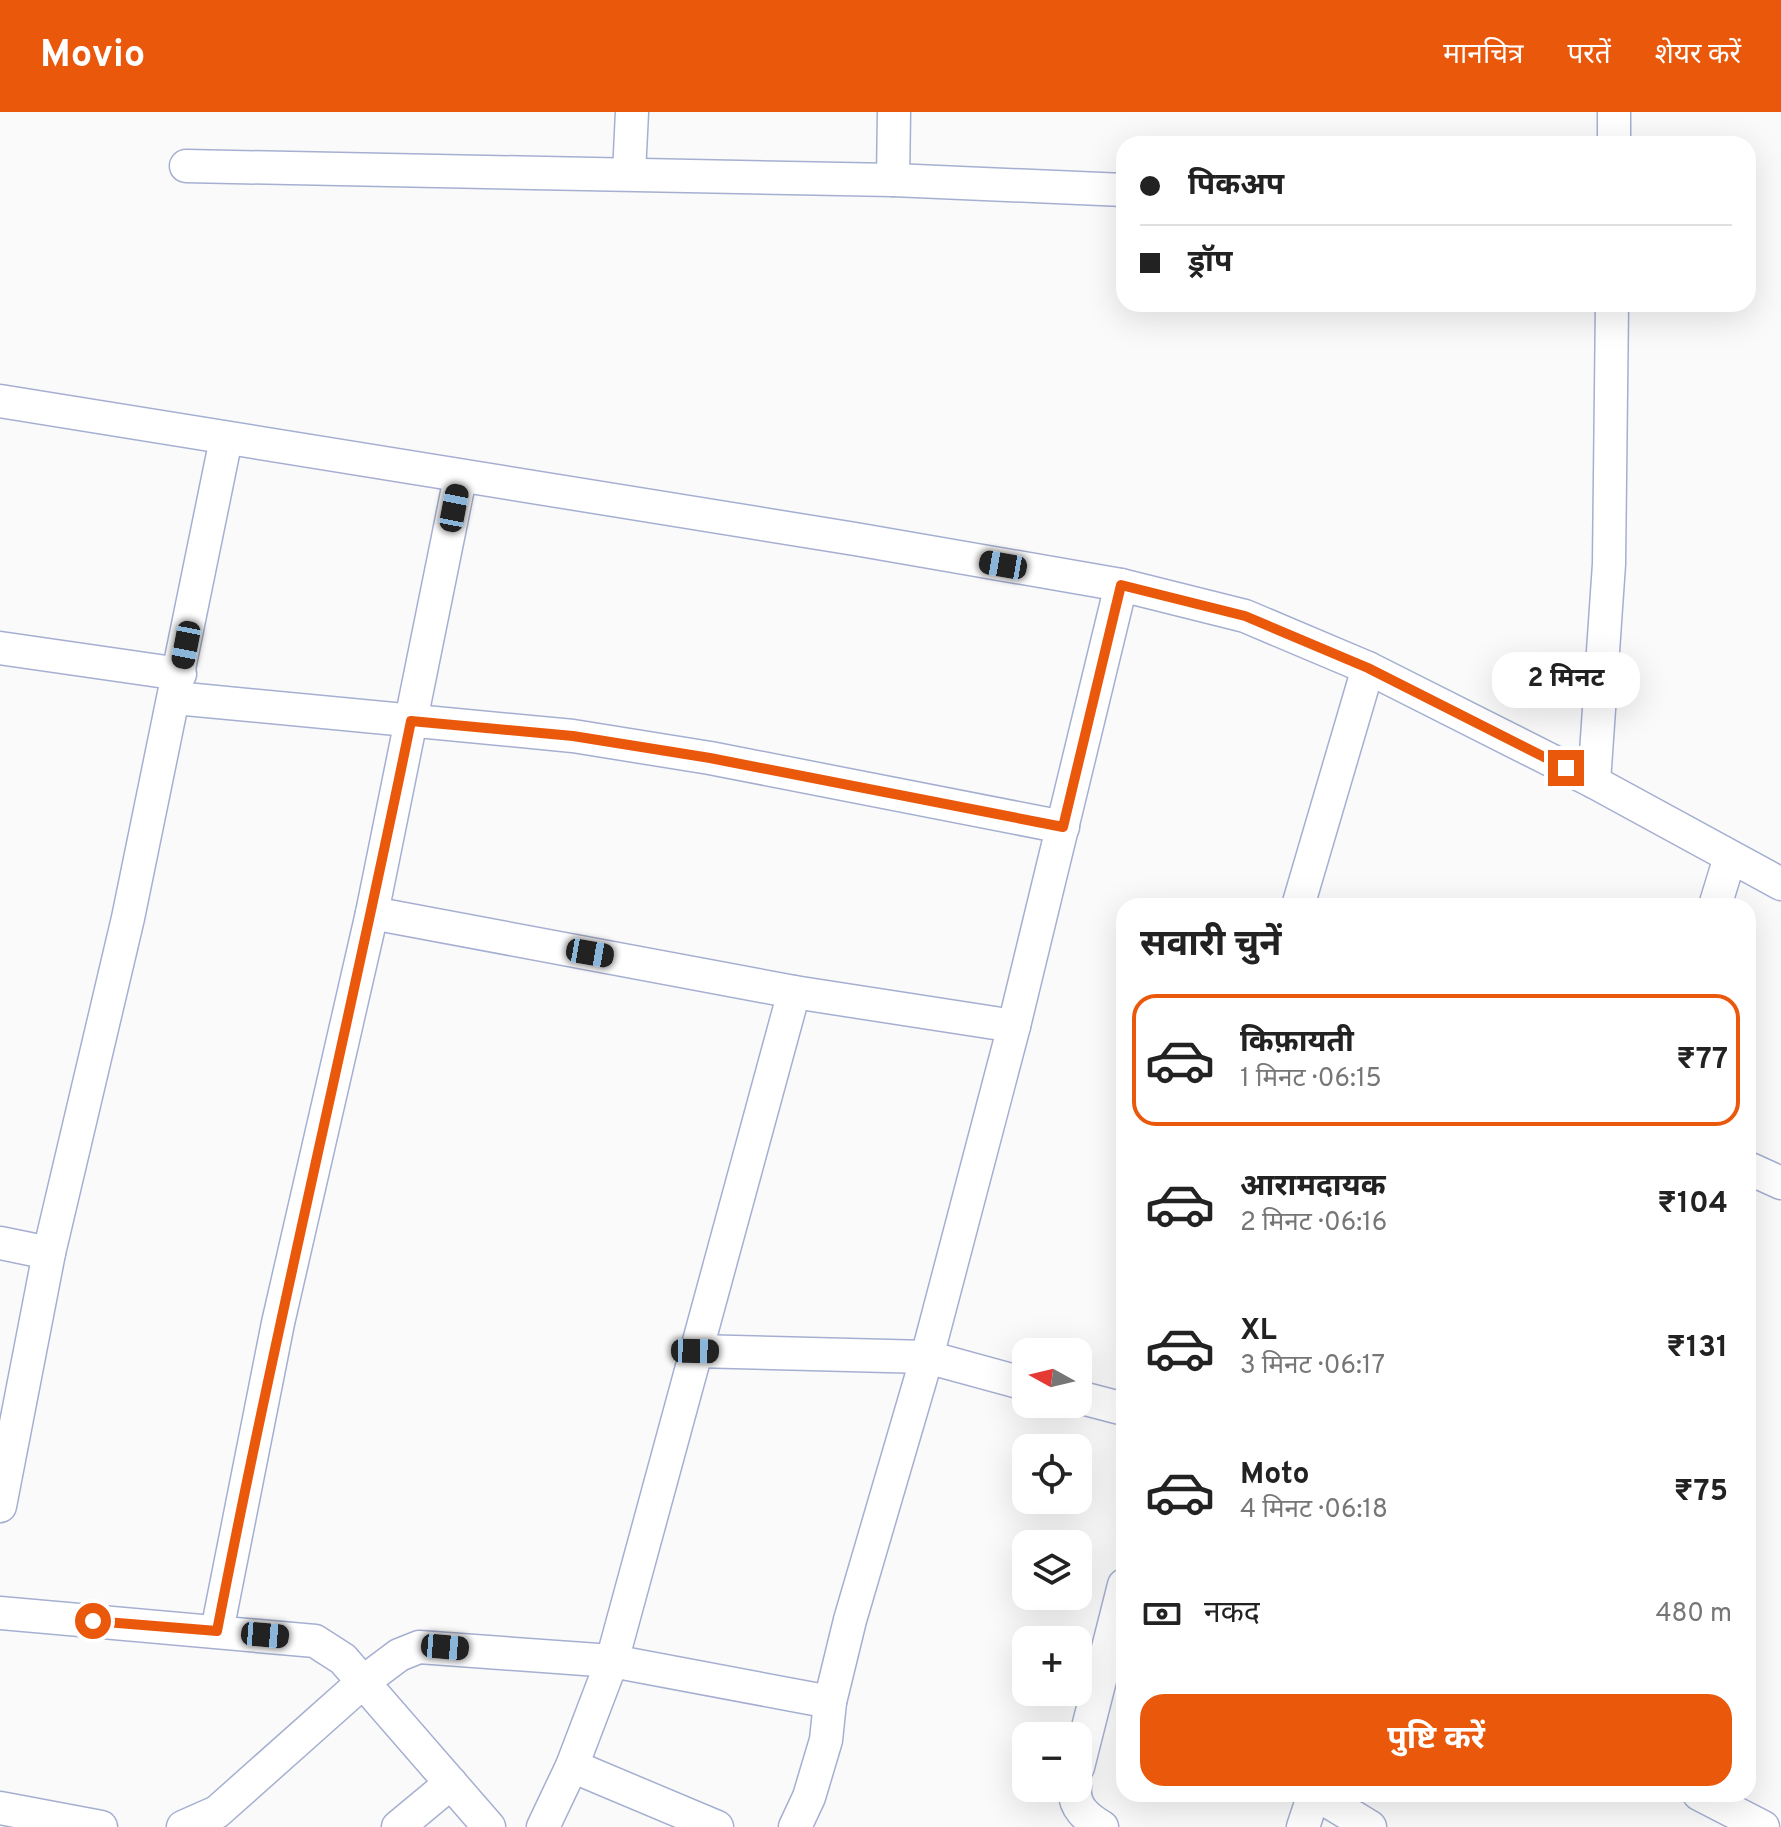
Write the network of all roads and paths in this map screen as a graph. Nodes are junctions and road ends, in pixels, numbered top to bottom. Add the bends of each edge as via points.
1 (632, 112) edge
2 (894, 112) edge
3 (1614, 112) edge
4 (1614, 136) edge
5 (186, 166) dead end
6 (629, 174) junction
7 (893, 180) junction
8 (1116, 190) edge
9 (1612, 312) edge
10 (0, 401) edge
11 (226, 439) junction
12 (460, 478) junction
13 (1121, 585) junction
14 (0, 648) edge
15 (1368, 668) junction
16 (178, 686) junction
17 (411, 721) junction
18 (1594, 782) junction
19 (1063, 827) junction
20 (1730, 857) junction
21 (1781, 884) edge
22 (1300, 898) edge
23 (1717, 898) edge
24 (372, 913) junction
25 (794, 992) junction
26 (1014, 1026) junction
27 (1756, 1172) edge
28 (1781, 1183) edge
29 (0, 1243) edge
30 (49, 1253) junction
31 (695, 1351) junction
32 (927, 1357) junction
33 (1012, 1380) edge
34 (1092, 1401) edge
35 (1116, 1407) edge
36 (0, 1506) edge
37 (0, 1613) edge
38 (1116, 1617) edge
39 (217, 1631) junction
40 (612, 1661) junction
41 (363, 1682) junction
42 (830, 1702) junction
43 (1089, 1722) edge
44 (572, 1766) junction
45 (451, 1783) junction
46 (1077, 1802) edge
47 (1312, 1802) edge
48 (1328, 1802) edge
49 (1715, 1802) edge
50 (0, 1808) edge
51 (101, 1827) edge
52 (183, 1827) edge
53 (398, 1827) edge
54 (489, 1827) edge
55 (543, 1827) edge
56 (717, 1827) edge
57 (795, 1827) edge
58 (1102, 1827) edge
59 (1303, 1827) edge
60 (1370, 1827) edge
61 (1763, 1827) edge

1 - 6 street
2 - 7 street
3 - 4 street
5 - 6 street
6 - 7 street
7 - 8 street
9 - 18 street via 1609,564
10 - 11 street
11 - 12 street
11 - 16 street
12 - 13 street
12 - 17 street
13 - 15 street via 1245,616
13 - 19 street
14 - 16 street
15 - 18 street
15 - 22 street
16 - 17 street
16 - 30 street
17 - 19 street via 573,736 710,758
17 - 24 street
18 - 20 street
19 - 26 street
20 - 21 street
20 - 23 street
24 - 25 street
24 - 39 street via 278,1323
25 - 26 street
25 - 31 street
26 - 32 street
27 - 28 street
29 - 30 street
30 - 36 street
31 - 32 street
31 - 40 street
32 - 33 street
32 - 42 street
34 - 35 street
37 - 39 street
38 - 43 street
39 - 41 street via 315,1641 343,1659
40 - 41 street via 419,1647
40 - 42 street
40 - 44 street
41 - 45 street
41 - 52 street via 217,1812
42 - 57 street via 826,1740
44 - 55 street
44 - 56 street
45 - 53 street
45 - 54 street
46 - 58 street via 1084,1816
47 - 59 street
48 - 60 street
49 - 61 street
50 - 51 street

